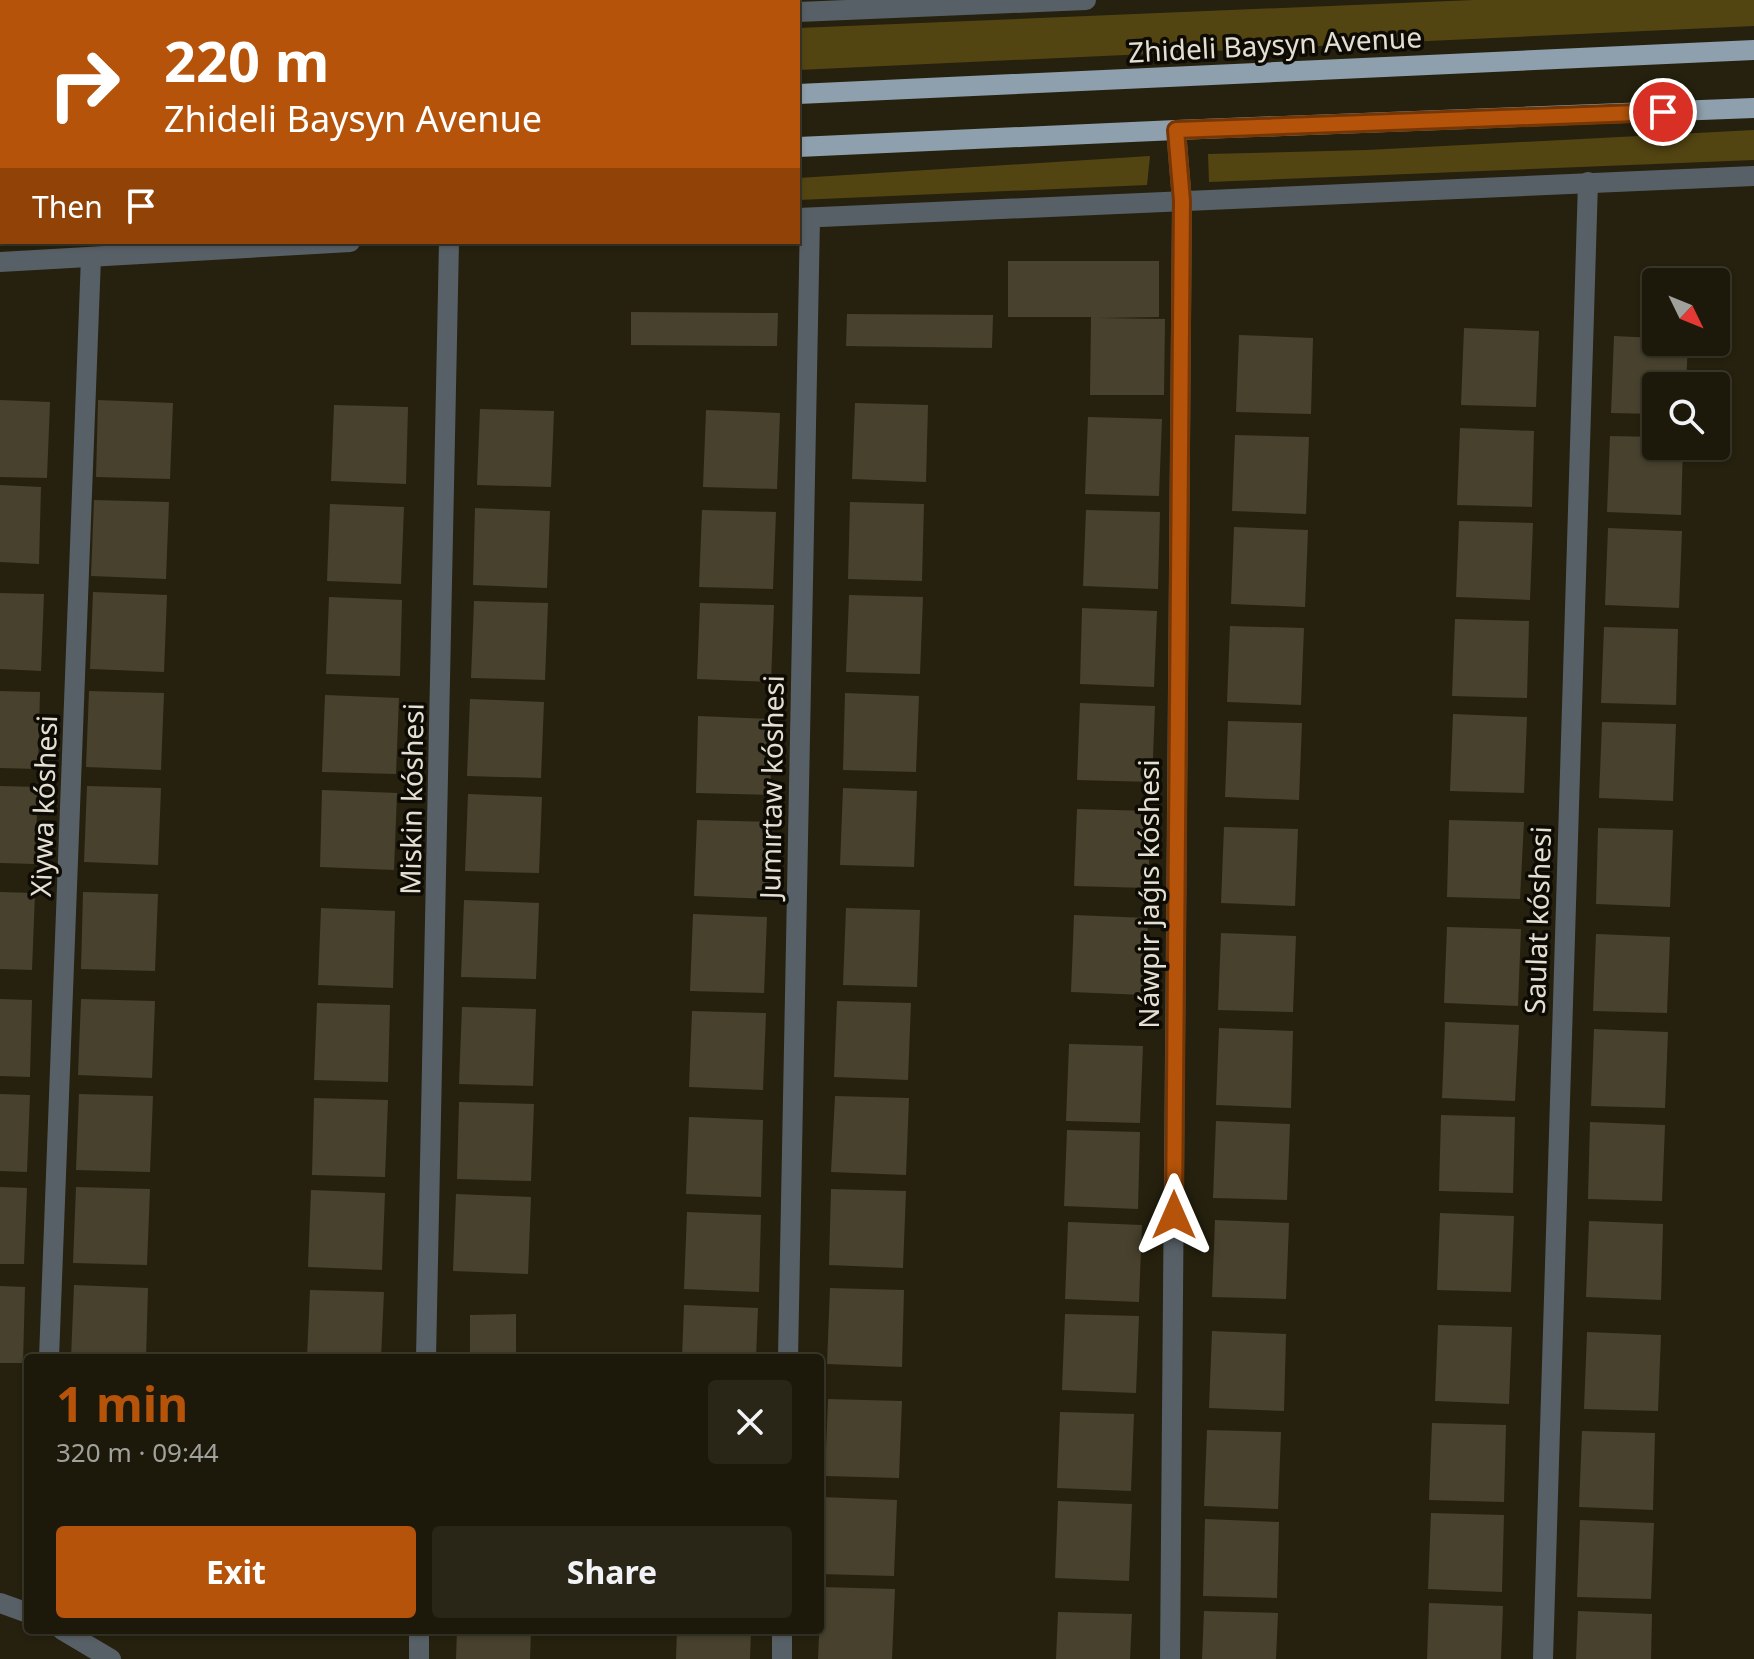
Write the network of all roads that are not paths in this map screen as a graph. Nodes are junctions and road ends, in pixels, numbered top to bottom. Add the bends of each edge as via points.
1 (1086, 0) edge
2 (800, 12) edge
3 (1754, 50) edge
4 (800, 94) edge
5 (1754, 108) edge
6 (1176, 130) junction
7 (800, 147) edge
8 (1754, 176) edge
9 (1588, 182) junction
10 (1182, 201) junction
11 (804, 218) edge
12 (315, 244) edge
13 (449, 244) edge
14 (91, 257) junction
15 (0, 262) edge
16 (49, 1354) edge
17 (426, 1354) edge
18 (788, 1354) edge
19 (0, 1603) edge
20 (24, 1612) edge
21 (69, 1634) edge
22 (419, 1634) edge
23 (782, 1634) edge
24 (111, 1659) edge
25 (419, 1659) edge
26 (782, 1659) edge
27 (1170, 1659) edge
28 (1543, 1659) edge

1 - 2 street
3 - 4 main road, Zhideli Baysyn Avenue
5 - 6 main road
6 - 7 main road
6 - 10 street, Náwpir jaǵıs kóshesi
8 - 9 street
9 - 10 street
9 - 28 street, Saulat kóshesi
10 - 11 street
10 - 27 street, Náwpir jaǵıs kóshesi
11 - 18 street, Jumırtaw kóshesi
12 - 14 street
13 - 17 street, Miskin kóshesi
14 - 15 street
14 - 16 street, Xiywa kóshesi
19 - 20 street
21 - 24 street
22 - 25 street
23 - 26 street

